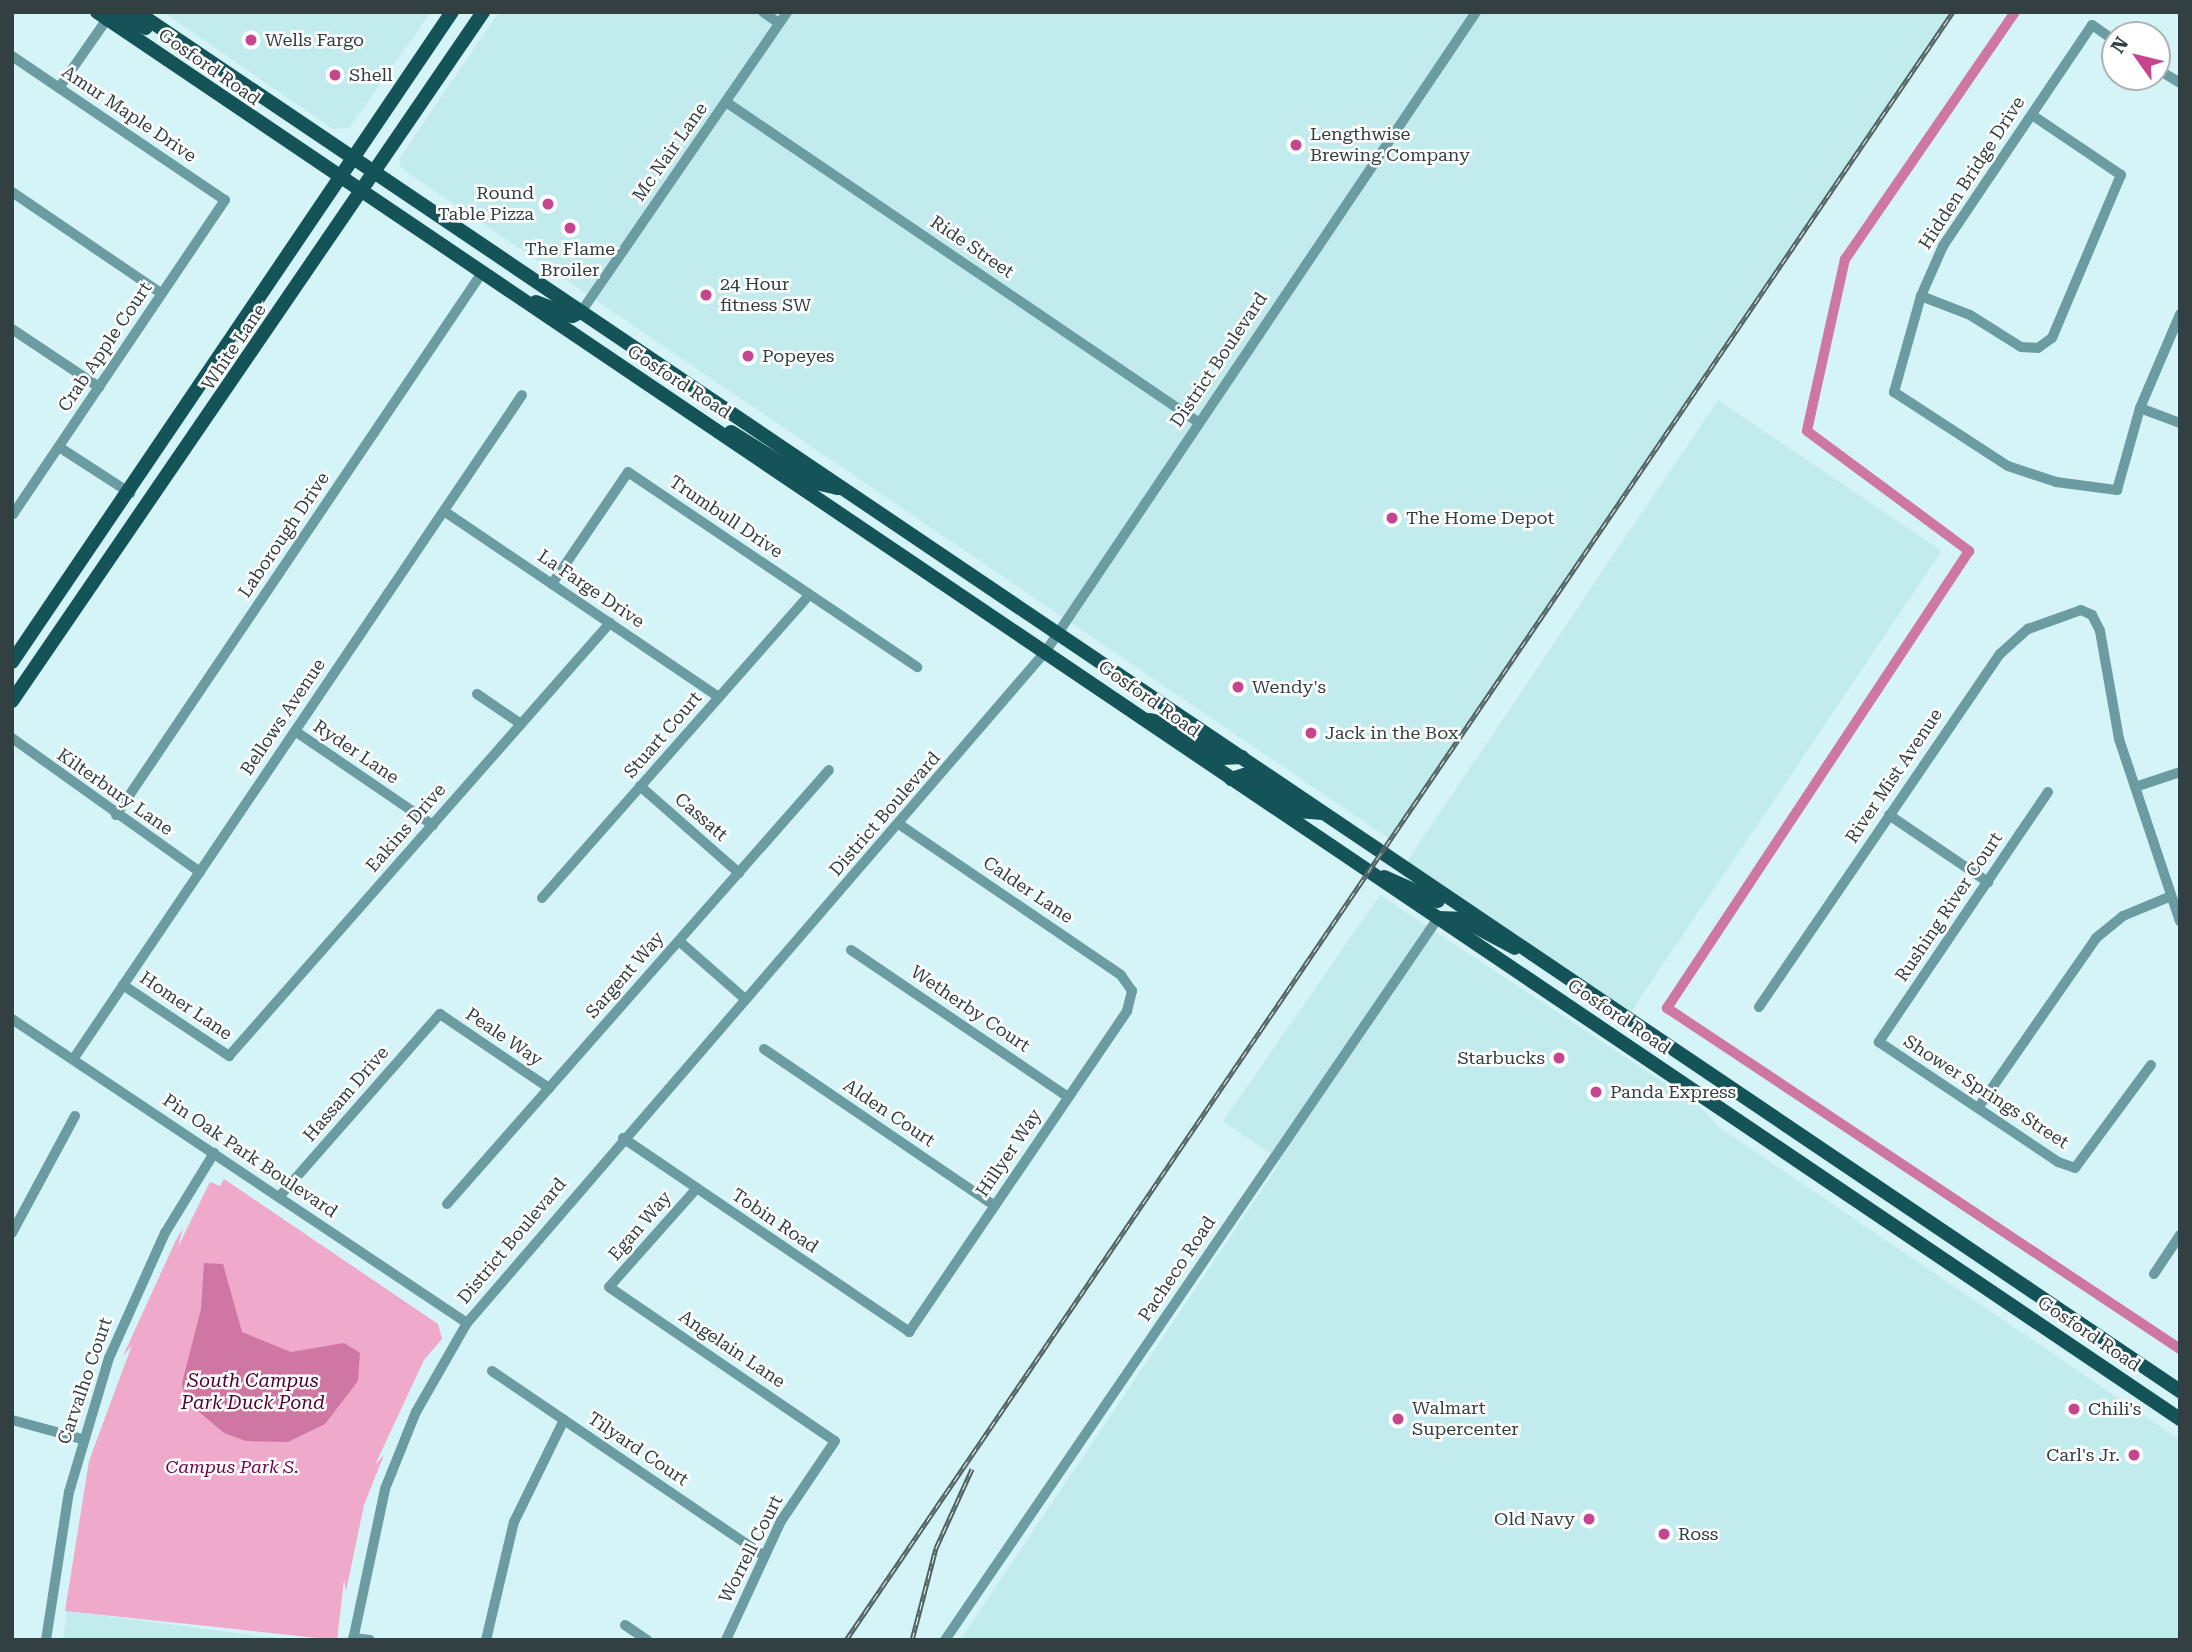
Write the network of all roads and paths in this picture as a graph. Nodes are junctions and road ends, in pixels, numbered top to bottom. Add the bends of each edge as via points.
1 (137, 12) edge
2 (452, 12) edge
3 (483, 12) edge
4 (763, 12) edge
5 (787, 12) edge
6 (1476, 12) edge
7 (102, 16) edge
8 (779, 23) junction
9 (2101, 31) edge
10 (12, 56) edge
11 (207, 58) junction
12 (59, 88) junction
13 (726, 102) junction
14 (2032, 115) junction
15 (351, 158) junction
16 (374, 174) junction
17 (337, 180) junction
18 (12, 192) edge
19 (360, 195) junction
20 (225, 200) joint
21 (487, 278) junction
22 (162, 294) junction
23 (1921, 296) junction
24 (581, 312) junction
25 (2180, 314) edge
26 (12, 329) edge
27 (99, 387) junction
28 (522, 396) dead end
29 (2140, 408) junction
30 (1198, 422) junction
31 (706, 423) junction
32 (2180, 423) edge
33 (59, 447) junction
34 (841, 488) junction
35 (130, 493) junction
36 (444, 511) junction
37 (13, 514) edge
38 (552, 584) junction
39 (810, 594) junction
40 (610, 623) junction
41 (1058, 634) junction
42 (1046, 651) junction
43 (12, 662) edge
44 (917, 667) dead end
45 (477, 694) dead end
46 (719, 697) junction
47 (12, 701) edge
48 (1142, 718) junction
49 (521, 724) junction
50 (295, 731) junction
51 (12, 738) edge
52 (1242, 757) junction
53 (830, 770) dead end
54 (2180, 772) edge
55 (1231, 779) junction
56 (640, 786) junction
57 (2134, 788) junction
58 (2048, 792) dead end
59 (1323, 813) junction
60 (116, 815) junction
61 (1889, 815) junction
62 (433, 824) junction
63 (899, 824) junction
64 (200, 872) junction
65 (739, 873) junction
66 (1376, 876) junction
67 (1988, 882) junction
68 (2171, 896) junction
69 (542, 898) dead end
70 (1455, 902) junction
71 (1438, 918) junction
72 (2180, 921) edge
73 (679, 941) junction
74 (851, 950) dead end
75 (1527, 951) junction
76 (123, 985) junction
77 (1132, 991) joint
78 (745, 999) junction
79 (1759, 1007) dead end
80 (440, 1014) joint
81 (12, 1019) edge
82 (1879, 1042) joint
83 (764, 1049) dead end
84 (229, 1056) joint
85 (74, 1058) junction
86 (2151, 1065) dead end
87 (549, 1088) junction
88 (1068, 1097) junction
89 (1978, 1108) junction
90 (75, 1116) dead end
91 (622, 1138) junction
92 (214, 1153) junction
93 (696, 1188) junction
94 (279, 1197) junction
95 (447, 1204) dead end
96 (995, 1206) junction
97 (12, 1233) edge
98 (2180, 1235) edge
99 (2154, 1273) dead end
100 (609, 1287) joint
101 (467, 1323) junction
102 (909, 1332) joint
103 (492, 1371) dead end
104 (2180, 1391) edge
105 (2180, 1419) edge
106 (12, 1420) edge
107 (564, 1420) junction
108 (82, 1439) junction
109 (835, 1441) joint
110 (764, 1556) junction
111 (625, 1625) dead end
112 (353, 1639) edge
113 (46, 1640) edge
114 (370, 1640) edge
115 (486, 1640) edge
116 (647, 1640) edge
117 (726, 1640) edge
118 (945, 1640) edge

1 - 11 main road, Gosford Road
2 - 15 main road, White Lane
3 - 16 main road, White Lane
4 - 8 street
5 - 8 street, Mc Nair Lane
6 - 30 street, District Boulevard
7 - 11 main road via 118,14
7 - 12 street
7 - 17 main road, Gosford Road
8 - 13 street, Mc Nair Lane
9 - 14 street, Hidden Bridge Drive via 2092,25
10 - 12 street, Amur Maple Drive
11 - 15 main road, Gosford Road
12 - 20 street, Amur Maple Drive
13 - 24 street, Mc Nair Lane
13 - 30 street, Ride Street
14 - 23 street, Hidden Bridge Drive via 1943,246
14 - 23 street via 2121,175 2052,338 2038,348 2021,347 1970,315
15 - 16 main road, Gosford Road
15 - 17 main road, White Lane
16 - 19 main road, White Lane
16 - 24 main road, Gosford Road
17 - 19 main road, Gosford Road
17 - 35 main road, White Lane
18 - 22 street
19 - 21 main road, Gosford Road
19 - 47 main road, White Lane
20 - 22 street, Crab Apple Court
21 - 24 main road via 560,313
21 - 31 main road, Gosford Road
21 - 60 street, Laborough Drive
22 - 27 street, Crab Apple Court
23 - 29 street, Hidden Bridge Drive via 1894,392 2008,466 2056,482 2117,490
24 - 34 main road, Gosford Road
25 - 29 street
26 - 27 street
27 - 33 street, Crab Apple Court
28 - 36 street, Bellows Avenue
29 - 32 street
30 - 41 street, District Boulevard
31 - 34 main road via 748,438 826,489
31 - 42 main road, Gosford Road
33 - 35 street
33 - 37 street, Crab Apple Court
34 - 41 main road, Gosford Road
35 - 43 main road, White Lane
36 - 38 street, La Farge Drive
36 - 50 street, Bellows Avenue
38 - 39 street, Trumbull Drive via 628,472
38 - 40 street, La Farge Drive
39 - 44 street, Trumbull Drive
39 - 46 street, Stuart Court
40 - 46 street, La Farge Drive
40 - 49 street, Eakins Drive
41 - 42 street, District Boulevard
41 - 52 main road, Gosford Road
42 - 48 main road, Gosford Road
42 - 63 street, District Boulevard
45 - 49 street
46 - 56 street, Stuart Court
48 - 52 main road via 1170,724 1222,758
48 - 55 main road, Gosford Road
49 - 62 street, Eakins Drive
50 - 62 street, Ryder Lane
50 - 64 street, Bellows Avenue
51 - 60 street, Kilterbury Lane
52 - 59 main road, Gosford Road
53 - 65 street, Sargent Way
54 - 57 street
55 - 59 main road via 1244,775 1299,811
55 - 66 main road, Gosford Road
56 - 65 street, Cassatt
56 - 69 street, Stuart Court
57 - 61 street, River Mist Avenue via 2092,615 2081,610 2045,621 2000,654
57 - 68 street
58 - 67 street, Rushing River Court
59 - 70 main road, Gosford Road
60 - 64 street, Kilterbury Lane
61 - 67 street
61 - 79 street, River Mist Avenue
62 - 84 street, Eakins Drive
63 - 77 street, Calder Lane via 1121,975
63 - 78 street, District Boulevard
64 - 76 street, Bellows Avenue
65 - 73 street, Sargent Way
66 - 70 main road
66 - 71 main road, Gosford Road
67 - 82 street, Rushing River Court
68 - 72 street
68 - 89 street via 2123,916 2096,938
70 - 75 main road, Gosford Road
71 - 75 main road via 1461,919 1498,944
71 - 105 main road, Gosford Road
71 - 118 street, Pacheco Road
73 - 78 street
73 - 87 street, Sargent Way
74 - 88 street, Wetherby Court
75 - 104 main road, Gosford Road
76 - 84 street, Homer Lane
76 - 85 street, Bellows Avenue
77 - 88 street, Hillyer Way via 1127,1011
78 - 91 street, District Boulevard
80 - 87 street, Peale Way
80 - 94 street, Hassam Drive
81 - 85 street, Pin Oak Park Boulevard
82 - 89 street, Shower Springs Street
83 - 96 street, Alden Court
85 - 92 street, Pin Oak Park Boulevard
86 - 89 street, Shower Springs Street via 2075,1168
87 - 95 street, Sargent Way
88 - 96 street, Hillyer Way
90 - 97 street
91 - 93 street, Tobin Road
91 - 101 street, District Boulevard
92 - 94 street, Pin Oak Park Boulevard
92 - 108 street, Carvalho Court via 142,1279
93 - 100 street, Egan Way
93 - 102 street, Tobin Road
94 - 101 street, Pin Oak Park Boulevard
96 - 102 street, Hillyer Way
98 - 99 street
100 - 109 street, Angelain Lane
101 - 112 street, District Boulevard via 421,1402 389,1478
103 - 107 street, Tilyard Court
106 - 108 street
107 - 110 street, Tilyard Court
107 - 115 street via 514,1522
108 - 113 street, Carvalho Court
109 - 110 street, Worrell Court
110 - 117 street, Worrell Court
111 - 116 street
112 - 114 street

